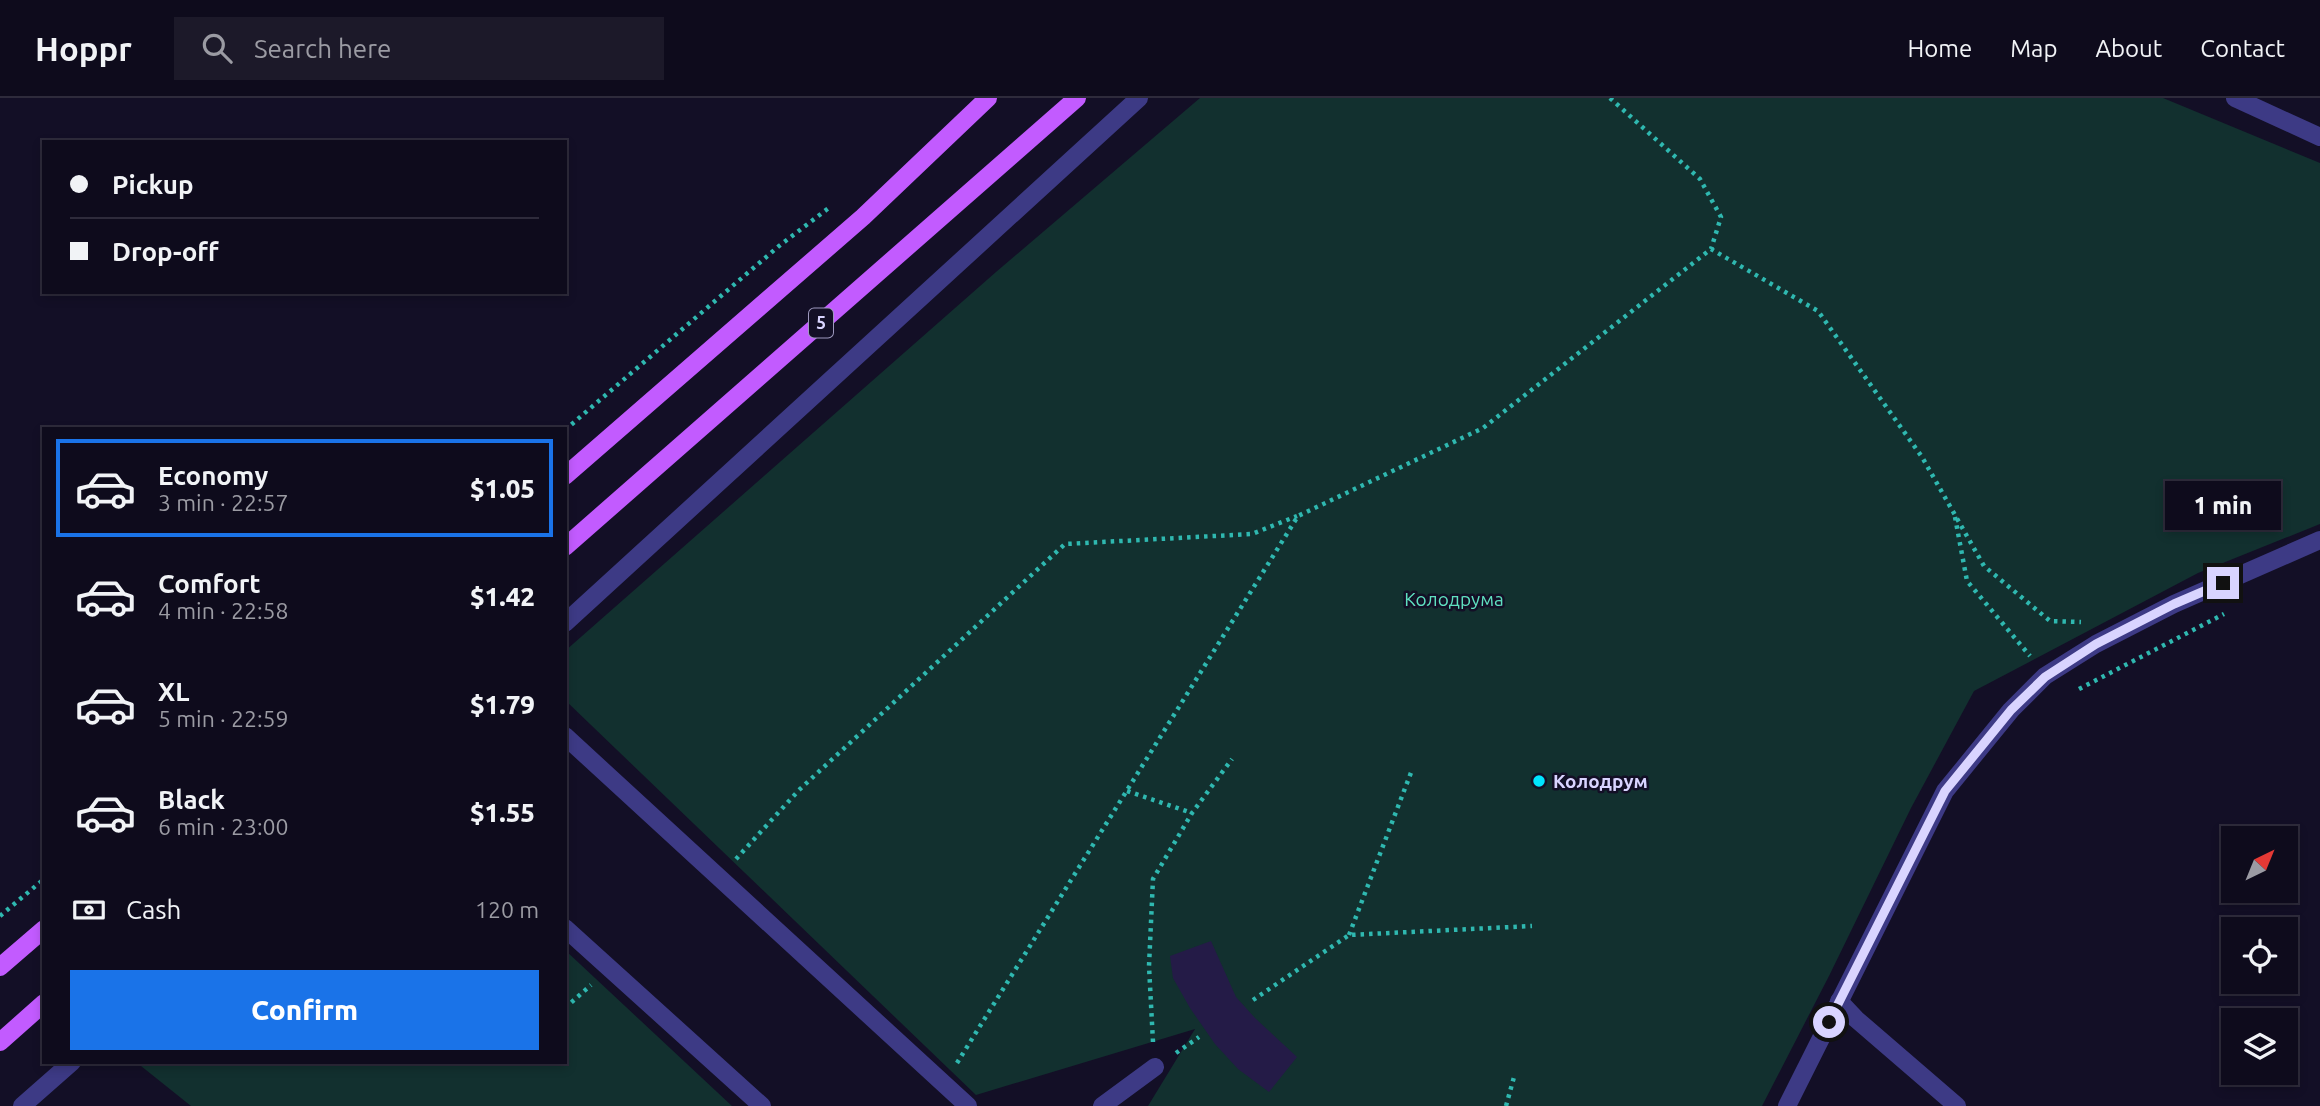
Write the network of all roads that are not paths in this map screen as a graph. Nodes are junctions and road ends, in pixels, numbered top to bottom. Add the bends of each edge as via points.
1 (988, 98) edge
2 (1077, 98) edge
3 (1139, 98) edge
4 (2235, 98) edge
5 (2320, 137) edge
6 (567, 474) edge
7 (2320, 540) edge
8 (567, 545) edge
9 (567, 621) edge
10 (567, 738) edge
11 (567, 930) edge
12 (42, 931) edge
13 (0, 967) edge
14 (1839, 1001) junction
15 (42, 1005) edge
16 (0, 1042) edge
17 (70, 1064) edge
18 (1155, 1067) road end
19 (22, 1106) edge
20 (762, 1106) edge
21 (968, 1106) edge
22 (1102, 1106) edge
23 (1787, 1106) edge
24 (1957, 1106) edge

1 - 6 main road via 863,217
2 - 8 main road, 5
3 - 9 street
4 - 5 street
7 - 14 street via 2174,604 2096,644 2045,677 2011,710 1945,791
10 - 21 street
11 - 20 street
12 - 13 main road
14 - 23 street
14 - 24 street
15 - 16 main road
17 - 19 street
18 - 22 street

